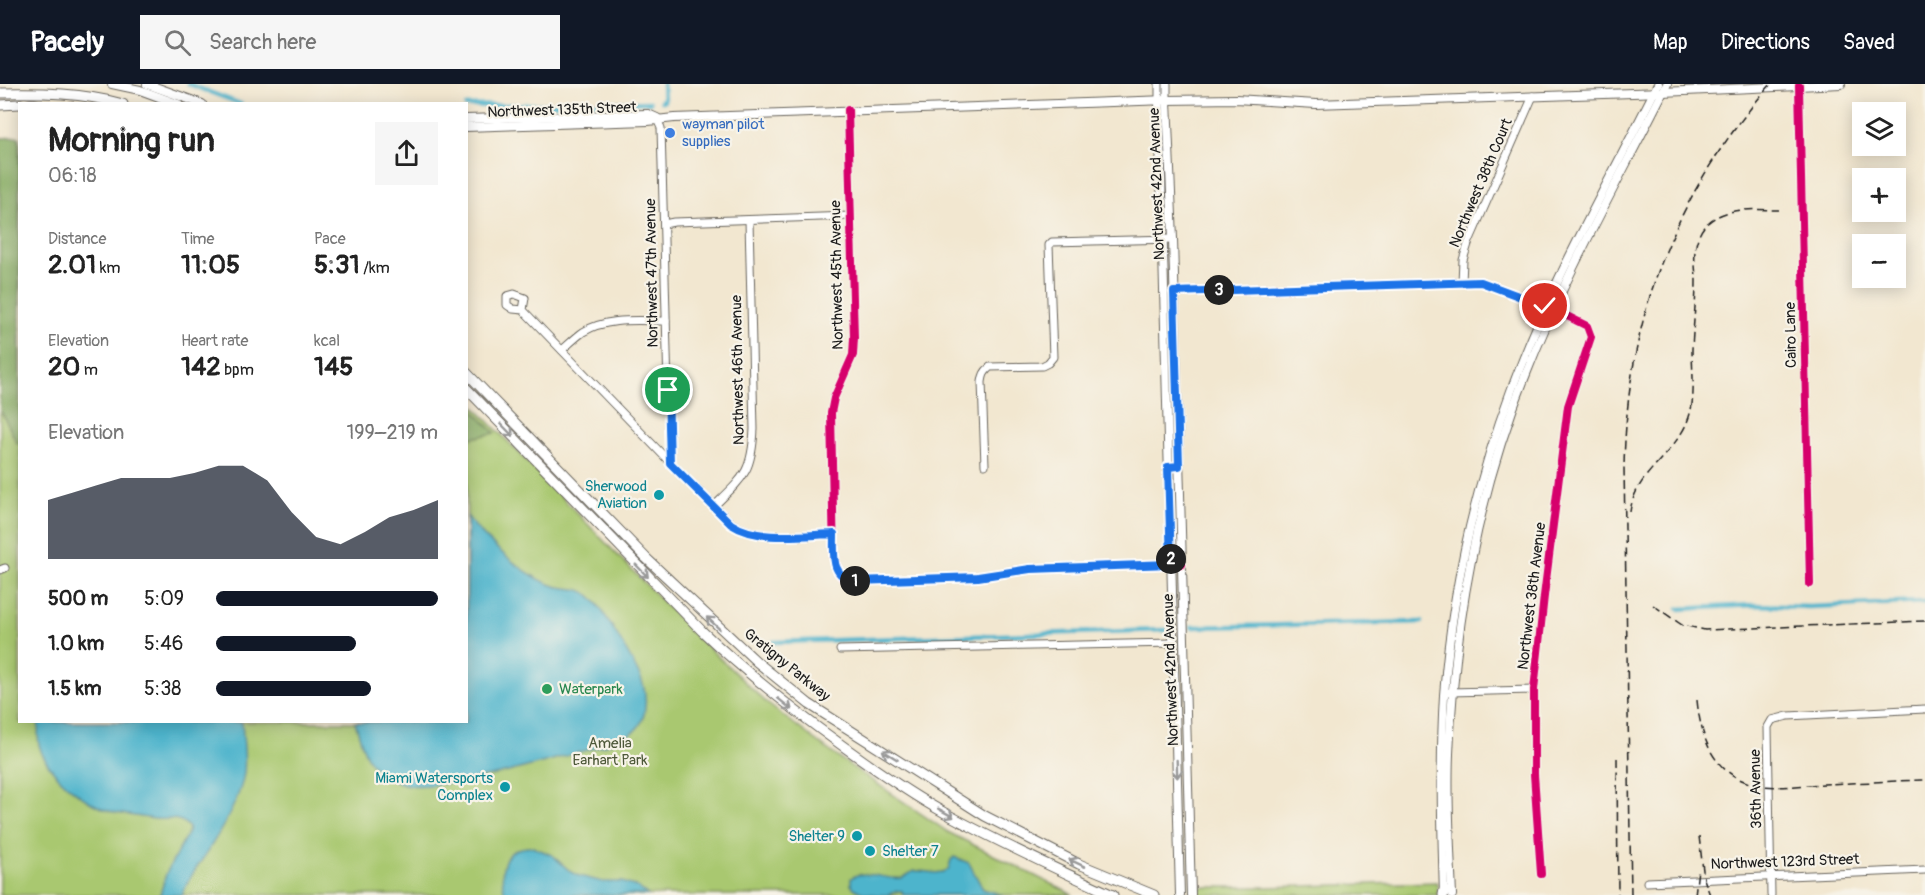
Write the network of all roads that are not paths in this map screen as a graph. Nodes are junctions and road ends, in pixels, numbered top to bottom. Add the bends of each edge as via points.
1 (112, 84) edge
2 (147, 84) edge
3 (1159, 84) edge
4 (1167, 84) edge
5 (1841, 84) edge
6 (1799, 86) junction
7 (1660, 88) edge
8 (0, 93) edge
9 (1533, 96) junction
10 (1163, 100) junction
11 (113, 102) edge
12 (173, 102) edge
13 (196, 102) edge
14 (18, 104) edge
15 (0, 105) edge
16 (848, 110) junction
17 (468, 119) edge
18 (657, 119) junction
19 (468, 128) edge
20 (851, 216) junction
21 (749, 220) junction
22 (664, 224) junction
23 (1162, 239) junction
24 (1173, 239) junction
25 (1462, 282) junction
26 (1164, 292) junction
27 (1174, 292) junction
28 (1549, 308) junction
29 (525, 313) dead end
30 (666, 321) junction
31 (562, 350) junction
32 (468, 374) edge
33 (468, 390) edge
34 (670, 463) junction
35 (985, 465) dead end
36 (1179, 466) junction
37 (1168, 467) junction
38 (714, 506) junction
39 (1180, 514) junction
40 (1170, 515) junction
41 (834, 534) junction
42 (1171, 564) junction
43 (1182, 564) junction
44 (1810, 584) dead end
45 (1173, 643) junction
46 (840, 650) dead end
47 (1534, 690) junction
48 (1448, 693) junction
49 (1925, 709) edge
50 (1176, 731) junction
51 (1186, 731) junction
52 (1179, 833) junction
53 (1189, 833) junction
54 (1925, 870) edge
55 (1541, 874) dead end
56 (1771, 877) junction
57 (1647, 882) dead end
58 (1446, 894) edge
59 (1113, 895) edge
60 (1154, 895) edge
61 (1180, 895) edge
62 (1191, 895) edge
63 (1771, 895) edge

1 - 12 main road
2 - 13 main road
3 - 10 street, Northwest 42nd Avenue
4 - 10 street, Northwest 42nd Avenue
5 - 6 main road, Northwest 135th Street
6 - 7 main road, Northwest 135th Street
6 - 44 street, Cairo Lane
7 - 9 main road, Northwest 135th Street
7 - 28 main road
8 - 11 highway via 71,94
9 - 10 main road, Northwest 135th Street via 1316,104
9 - 25 street, Northwest 38th Court via 1468,244
10 - 16 main road, Northwest 135th Street
10 - 23 main road, Northwest 42nd Avenue
10 - 24 main road, Northwest 42nd Avenue
14 - 15 highway
16 - 18 main road, Northwest 135th Street
16 - 20 street, Northwest 45th Avenue
17 - 18 main road, Northwest 135th Street via 648,114
18 - 19 main road, Northwest 135th Street
18 - 22 street, Northwest 47th Avenue via 662,128
20 - 21 street
20 - 41 street, Northwest 45th Avenue via 854,338 850,364 831,413
21 - 22 street
21 - 38 street, Northwest 46th Avenue via 753,448 748,469
22 - 30 street, Northwest 47th Avenue
23 - 24 street
23 - 26 main road, Northwest 42nd Avenue
23 - 35 street via 1052,242 1049,249 1053,357 1042,366 990,367 983,375
24 - 27 main road, Northwest 42nd Avenue
25 - 27 street
25 - 28 street via 1481,282
26 - 27 main road
26 - 37 main road, Northwest 42nd Avenue
27 - 36 main road, Northwest 42nd Avenue
28 - 47 street, Northwest 38th Avenue via 1587,326 1591,337 1568,406
28 - 48 main road via 1484,501
29 - 31 street
30 - 31 street via 594,326
30 - 34 street, Northwest 47th Avenue
31 - 34 street
60 -> 32 highway, Gratigny Parkway via 1079,864 985,816 809,704 757,662 646,558
33 -> 59 highway, Gratigny Parkway via 702,631 789,707 943,812
34 - 38 street
36 - 37 main road
36 - 39 main road, Northwest 42nd Avenue
37 - 40 main road, Northwest 42nd Avenue
38 - 41 street via 731,524 760,536
39 - 40 main road
39 - 43 main road, Northwest 42nd Avenue
40 - 42 main road, Northwest 42nd Avenue
41 - 42 street, Northwest 45th Avenue via 835,564 842,577 856,581
42 - 43 street
42 - 45 main road, Northwest 42nd Avenue
43 - 51 main road, Northwest 42nd Avenue
45 - 46 street
45 - 50 main road, Northwest 42nd Avenue
47 - 48 street
47 - 55 street, Northwest 38th Avenue via 1534,774
48 - 58 main road via 1441,801
49 - 56 street, 36th Avenue via 1772,720 1768,727
50 - 51 main road
50 -> 52 main road, Northwest 42nd Avenue
51 - 53 main road, Northwest 42nd Avenue
52 - 53 main road
52 - 61 main road, Northwest 42nd Avenue
53 - 62 main road, Northwest 42nd Avenue
54 - 56 street, Northwest 123rd Street
56 - 57 street, Northwest 123rd Street
56 - 63 street, 36th Avenue

